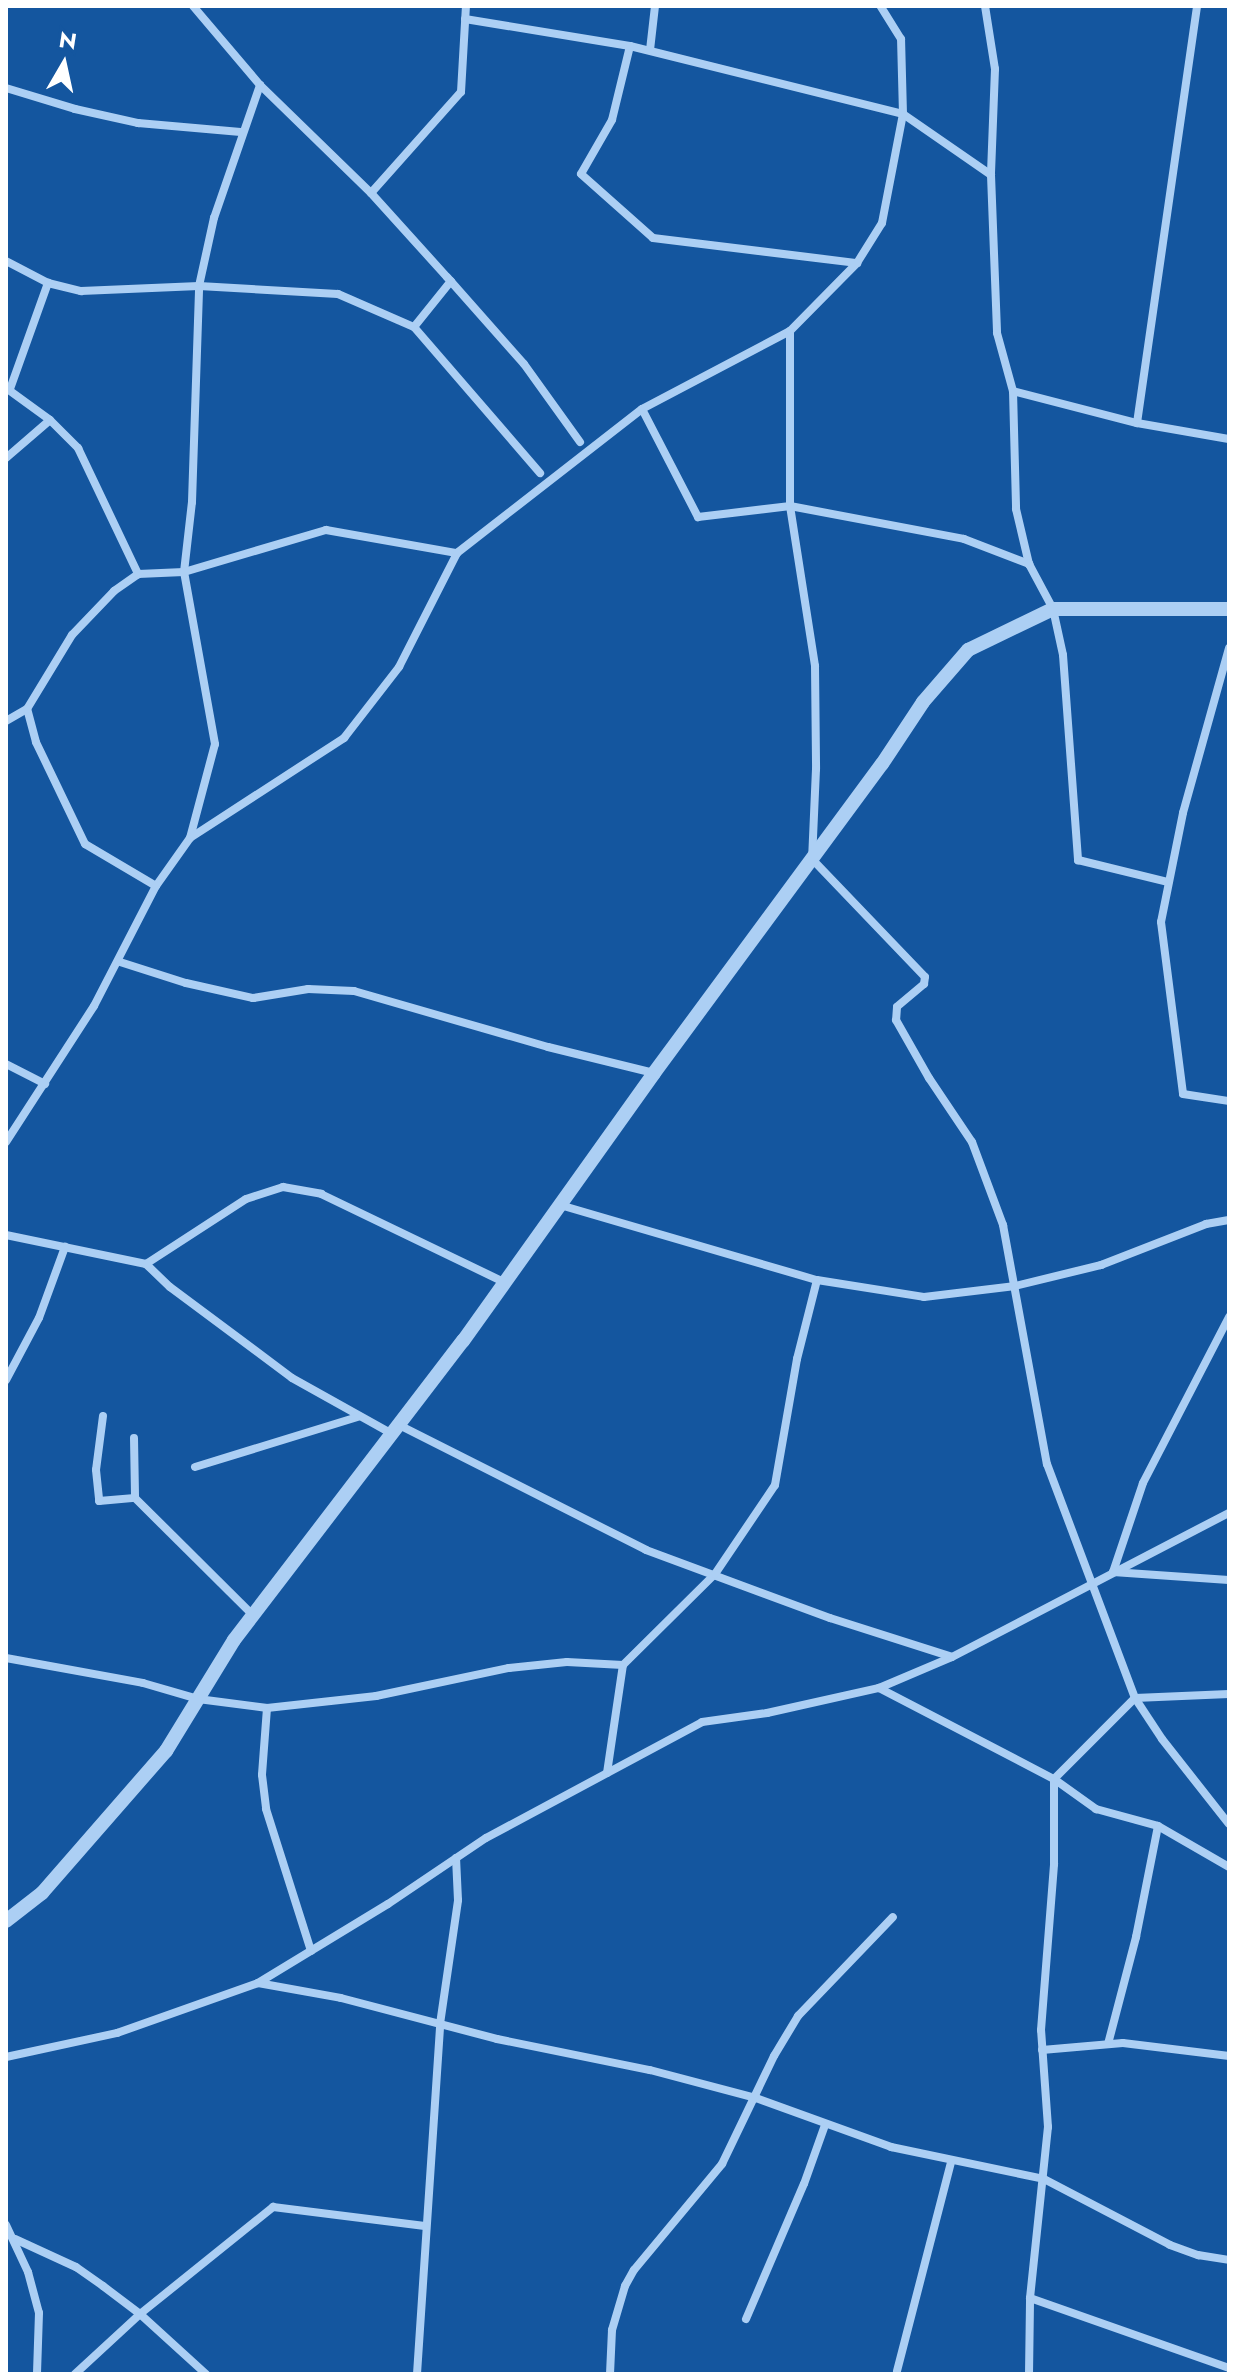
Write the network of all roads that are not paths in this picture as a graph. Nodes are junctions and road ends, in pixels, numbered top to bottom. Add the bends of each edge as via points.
1 (193, 6) edge
2 (466, 6) edge
3 (655, 6) edge
4 (880, 6) edge
5 (985, 6) edge
6 (1197, 6) edge
7 (465, 19) junction
8 (630, 46) junction
9 (650, 50) junction
10 (260, 85) junction
11 (6, 88) edge
12 (903, 114) junction
13 (241, 132) junction
14 (991, 175) junction
15 (371, 193) junction
16 (6, 261) edge
17 (857, 263) junction
18 (451, 281) junction
19 (48, 283) junction
20 (199, 286) junction
21 (414, 327) junction
22 (790, 331) junction
23 (8, 388) edge
24 (1013, 391) junction
25 (642, 409) junction
26 (50, 420) junction
27 (1137, 423) junction
28 (1229, 439) edge
29 (580, 442) dead end
30 (6, 458) edge
31 (540, 473) dead end
32 (790, 506) junction
33 (457, 553) junction
34 (1029, 564) junction
35 (184, 572) junction
36 (138, 574) junction
37 (1053, 609) junction
38 (1229, 609) edge
39 (1229, 648) edge
40 (27, 709) junction
41 (6, 721) edge
42 (190, 838) junction
43 (812, 859) junction
44 (1168, 882) junction
45 (156, 886) junction
46 (120, 962) junction
47 (6, 1064) edge
48 (654, 1073) junction
49 (45, 1084) junction
50 (1229, 1101) edge
51 (6, 1142) edge
52 (560, 1205) junction
53 (1229, 1220) edge
54 (6, 1235) edge
55 (65, 1247) junction
56 (146, 1264) junction
57 (817, 1280) junction
58 (504, 1282) junction
59 (1015, 1286) junction
60 (1229, 1317) edge
61 (6, 1380) edge
62 (103, 1416) dead end
63 (359, 1417) junction
64 (396, 1429) junction
65 (134, 1438) dead end
66 (195, 1467) dead end
67 (135, 1498) junction
68 (1229, 1513) edge
69 (1113, 1572) junction
70 (715, 1574) junction
71 (1229, 1580) edge
72 (1095, 1582) junction
73 (253, 1615) junction
74 (952, 1657) junction
75 (6, 1658) edge
76 (623, 1665) junction
77 (879, 1688) junction
78 (1229, 1694) edge
79 (1135, 1698) junction
80 (198, 1699) junction
81 (267, 1708) junction
82 (607, 1773) junction
83 (1054, 1779) junction
84 (1229, 1824) edge
85 (1158, 1826) junction
86 (456, 1858) junction
87 (1229, 1867) edge
88 (893, 1917) dead end
89 (6, 1921) edge
90 (311, 1951) junction
91 (258, 1983) junction
92 (440, 2024) junction
93 (1108, 2044) junction
94 (1042, 2050) junction
95 (1229, 2056) edge
96 (6, 2057) edge
97 (756, 2098) junction
98 (825, 2125) junction
99 (951, 2162) junction
100 (1044, 2179) junction
101 (6, 2225) edge
102 (425, 2226) junction
103 (15, 2239) junction
104 (1229, 2260) edge
105 (1030, 2298) junction
106 (140, 2314) junction
107 (746, 2319) dead end
108 (1229, 2368) edge
109 (897, 2371) dead end
110 (37, 2374) edge
111 (75, 2374) edge
112 (205, 2374) edge
113 (417, 2374) edge
114 (610, 2374) edge
115 (1029, 2374) edge

1 - 10 street
2 - 7 street
3 - 9 street
4 - 12 street via 901,39
5 - 14 street via 995,69
6 - 27 street
7 - 8 street
7 - 15 street via 461,92
8 - 9 street
8 - 17 street via 612,120 581,174 653,238
9 - 12 street
10 - 13 street
10 - 15 street
11 - 13 street via 138,123
12 - 14 street
12 - 17 street via 882,223
13 - 20 street
14 - 24 street via 997,333
15 - 18 street
16 - 19 street
17 - 22 street
18 - 21 street
18 - 29 street via 524,364
19 - 20 street via 81,291
19 - 23 street
20 - 21 street via 338,294
20 - 35 street via 192,502
21 - 31 street
22 - 25 street
22 - 32 street
23 - 26 street
24 - 27 street
24 - 34 street via 1016,509
25 - 32 street via 698,517
25 - 33 street
26 - 30 street
26 - 36 street via 78,448
27 - 28 street
32 - 34 street via 964,539
32 - 43 street via 815,666
33 - 35 street via 326,530
33 - 42 street via 399,667 344,738
34 - 37 street
35 - 36 street
35 - 42 street via 215,744
36 - 40 street via 72,635
37 - 38 street
37 - 43 street via 968,650 923,702
37 - 44 street via 1063,655 1078,860
39 - 44 street
40 - 41 street
40 - 45 street via 52,781 85,844
42 - 45 street
43 - 48 street
43 - 59 street via 921,969 924,984 897,1007 896,1020 972,1142 1003,1225
44 - 50 street via 1161,922 1183,1094
45 - 46 street
46 - 48 street via 253,998 308,989 354,991
46 - 49 street
47 - 49 street
48 - 52 street
49 - 51 street
52 - 57 street
52 - 58 street
53 - 59 street via 1101,1265
54 - 55 street
55 - 56 street
55 - 61 street via 39,1318
56 - 58 street via 246,1199 283,1187 321,1194
56 - 63 street via 292,1378
57 - 59 street via 924,1297
57 - 70 street via 775,1485
58 - 64 street
59 - 72 street via 1047,1464
60 - 69 street via 1143,1483
62 - 67 street via 96,1470 99,1501
63 - 64 street
63 - 66 street
64 - 70 street via 646,1550
64 - 73 street
65 - 67 street
67 - 73 street
68 - 69 street
69 - 71 street
69 - 72 street
70 - 74 street
70 - 76 street
72 - 74 street
72 - 79 street
73 - 80 street
74 - 77 street
75 - 80 street via 143,1683
76 - 81 street via 567,1662 509,1668 376,1696
76 - 82 street
77 - 82 street via 702,1722
77 - 83 street
78 - 79 street
79 - 83 street
79 - 84 street
80 - 81 street
80 - 89 street via 166,1751 107,1821 42,1893
81 - 90 street via 262,1775 266,1809
82 - 86 street
83 - 85 street via 1096,1809
83 - 94 street
85 - 87 street
85 - 93 street
86 - 90 street
86 - 92 street via 458,1900
88 - 97 street via 798,2016
90 - 91 street
91 - 92 street
91 - 96 street via 117,2033
92 - 97 street
92 - 102 street
93 - 94 street
93 - 95 street
94 - 100 street via 1048,2127
97 - 98 street
97 - 114 street via 722,2164 673,2218 625,2286 612,2330
98 - 99 street
98 - 107 street
99 - 100 street
99 - 109 street
100 - 104 street via 1170,2245
100 - 105 street
101 - 103 street
102 - 106 street via 273,2207
102 - 113 street
103 - 106 street via 76,2267
103 - 110 street via 39,2313
105 - 108 street
105 - 115 street
106 - 111 street
106 - 112 street

